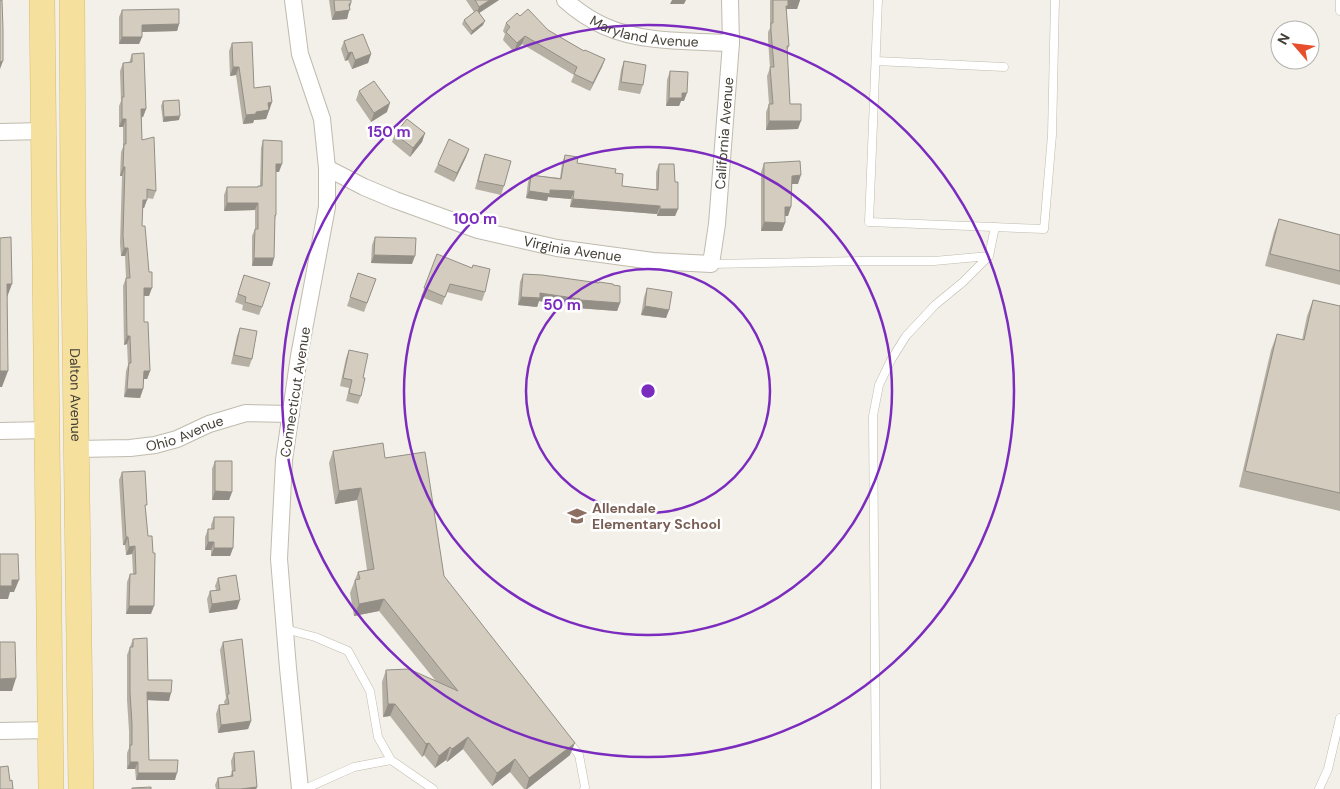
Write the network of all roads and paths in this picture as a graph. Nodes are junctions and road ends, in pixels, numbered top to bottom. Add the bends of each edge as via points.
1 (42, 0) edge
2 (72, 0) edge
3 (293, 0) edge
4 (565, 0) edge
5 (730, 0) edge
6 (878, 0) edge
7 (1055, 0) edge
8 (1340, 0) edge
9 (1340, 11) edge
10 (731, 43) junction
11 (876, 61) junction
12 (1004, 67) dead end
13 (44, 131) junction
14 (0, 132) edge
15 (327, 168) junction
16 (996, 227) junction
17 (989, 256) junction
18 (711, 264) junction
19 (291, 414) junction
20 (47, 430) junction
21 (0, 431) edge
22 (77, 449) junction
23 (284, 629) junction
24 (1340, 718) edge
25 (51, 730) junction
26 (0, 731) edge
27 (561, 733) edge
28 (391, 760) junction
29 (51, 789) edge
30 (81, 789) edge
31 (300, 789) edge
32 (305, 789) edge
33 (433, 789) edge
34 (584, 789) edge
35 (876, 789) edge
36 (1319, 789) edge

1 - 13 main road, Dalton Avenue
2 - 22 main road, Dalton Avenue
3 - 15 street, Connecticut Avenue via 300,54 322,119
4 - 10 street, Maryland Avenue via 603,26 627,33 664,40
5 - 10 street, California Avenue
6 - 11 lane
7 - 16 lane via 1052,135 1044,229
8 - 9 lane
10 - 18 street, California Avenue
11 - 12 lane
11 - 16 lane via 869,222
13 - 14 street
13 - 20 main road, Dalton Avenue
15 - 18 street, Virginia Avenue via 364,188 478,230 557,248 653,261
15 - 19 street, Connecticut Avenue via 327,206
16 - 17 lane
17 - 18 lane via 934,261
17 - 35 lane via 906,336 890,360 879,386 872,416
19 - 22 street, Ohio Avenue via 246,413 155,445
19 - 23 street, Connecticut Avenue via 284,460 279,559
20 - 21 street
20 - 25 main road, Dalton Avenue
22 - 30 main road, Dalton Avenue
23 - 28 lane via 315,637 348,652 370,691 378,737
23 - 31 street, Connecticut Avenue
24 - 36 lane via 1328,769
25 - 26 street
25 - 29 main road, Dalton Avenue
27 - 34 lane via 579,756
28 - 32 lane via 354,767
28 - 33 lane

